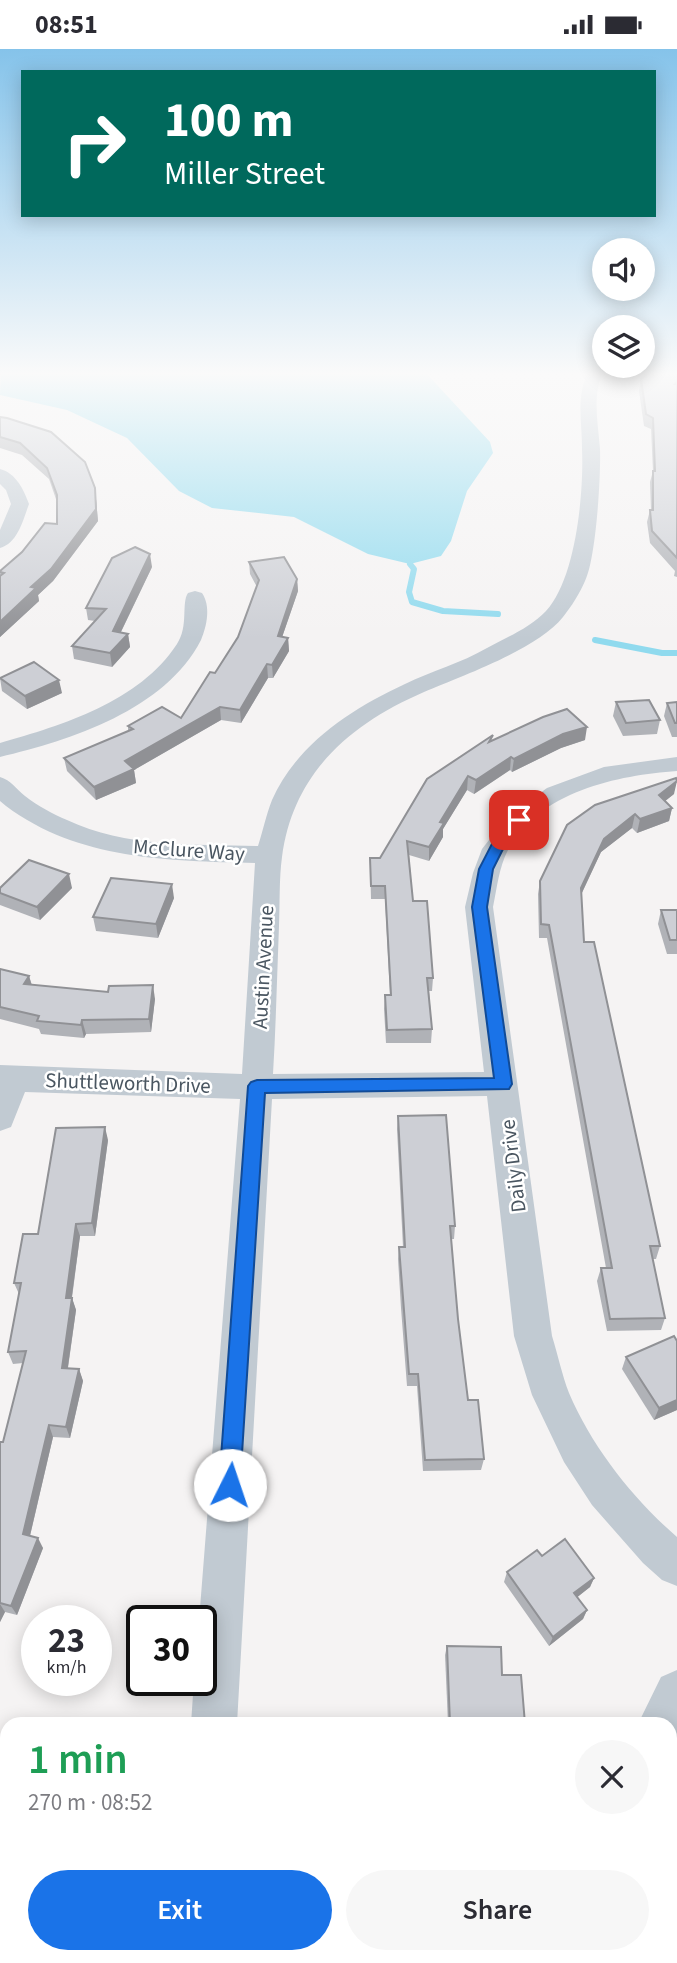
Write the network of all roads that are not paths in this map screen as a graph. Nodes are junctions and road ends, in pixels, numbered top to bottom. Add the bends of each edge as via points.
1 (590, 460) edge
2 (0, 474) edge
3 (0, 542) edge
4 (195, 597) dead end
5 (0, 750) edge
6 (677, 764) edge
7 (0, 785) edge
8 (269, 855) junction
9 (7, 1078) edge
10 (503, 1084) junction
11 (257, 1086) junction
12 (0, 1118) edge
13 (677, 1565) edge
14 (677, 1693) edge
15 (214, 1717) edge
16 (665, 1717) edge

1 - 8 street, Austin Avenue via 581,561 576,580 554,615 535,631 477,663 368,711 323,745 285,800
2 - 3 street via 14,488 20,505
4 - 5 street via 198,614 193,638 145,691 114,712 64,733
6 - 10 street, Daily Drive via 627,770 580,783 548,797 499,841 486,869 480,907
7 - 8 street, McClure Way via 8,797 50,824 87,837 141,850
8 - 11 street, Austin Avenue
9 - 11 street, Shuttleworth Drive
9 - 12 street
10 - 11 street, Shuttleworth Drive
10 - 13 street, Daily Drive via 533,1336 554,1401 590,1469 652,1544
11 - 15 street, Austin Avenue
14 - 16 street

